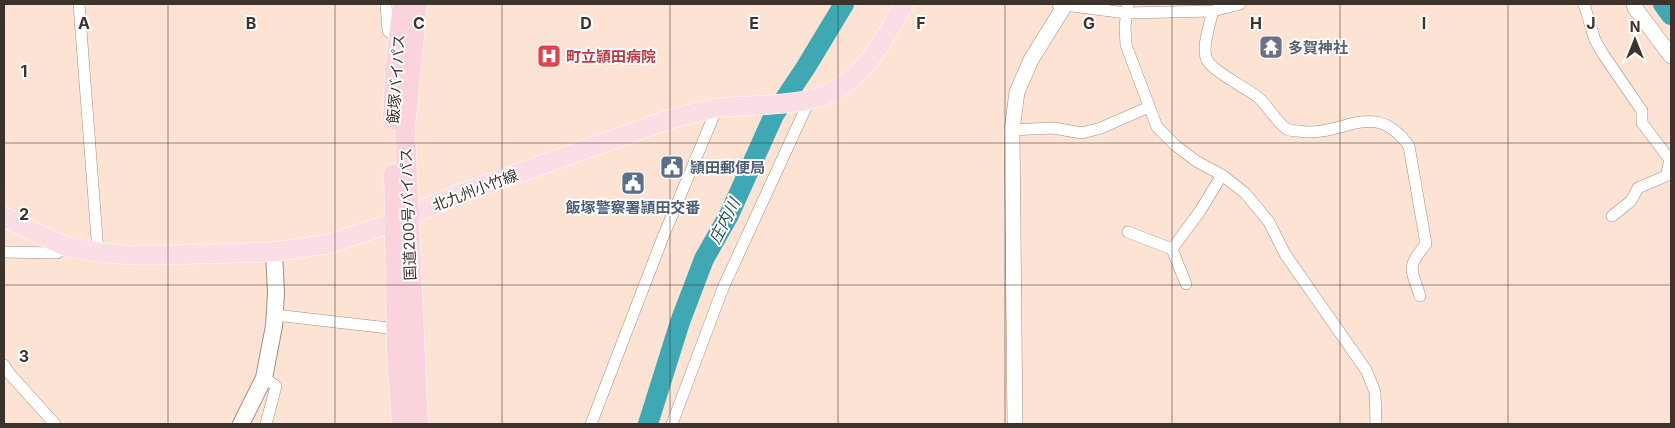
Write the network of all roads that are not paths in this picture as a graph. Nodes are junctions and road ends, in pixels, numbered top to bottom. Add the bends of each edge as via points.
1 (79, 4) edge
2 (386, 4) edge
3 (403, 4) edge
4 (417, 4) edge
5 (904, 4) edge
6 (1240, 4) edge
7 (1584, 4) edge
8 (1634, 4) edge
9 (1067, 5) edge
10 (1127, 8) edge
11 (1213, 11) junction
12 (398, 39) junction
13 (1671, 56) edge
14 (809, 100) junction
15 (1149, 107) junction
16 (722, 108) junction
17 (1012, 130) junction
18 (1671, 159) edge
19 (1222, 175) junction
20 (1612, 216) dead end
21 (4, 217) edge
22 (402, 219) junction
23 (1128, 232) dead end
24 (67, 247) junction
25 (1172, 249) junction
26 (4, 252) edge
27 (98, 252) junction
28 (274, 252) junction
29 (1186, 284) dead end
30 (1420, 296) dead end
31 (275, 315) junction
32 (397, 329) junction
33 (4, 364) edge
34 (264, 378) junction
35 (55, 424) edge
36 (241, 424) edge
37 (266, 424) edge
38 (402, 424) edge
39 (418, 424) edge
40 (591, 424) edge
41 (672, 424) edge
42 (1015, 424) edge
43 (1376, 424) edge

1 - 27 street
2 - 12 street via 388,30
3 - 12 highway, 飯塚バイパス
4 - 22 highway, 国道200号バイパス via 405,129
5 - 14 main road, 北九州小竹線 via 877,51 861,70 832,93
6 - 11 street
7 - 18 street via 1603,54 1642,111 1642,123
8 - 13 street
9 - 10 street
9 - 17 street via 1031,60 1017,92
10 - 11 street
10 - 15 street via 1126,45
11 - 30 street via 1204,50 1207,60 1259,99 1287,129 1321,132 1371,121 1388,125 1401,134 1412,158 1426,244 1413,261 1412,271
12 - 22 highway, 飯塚バイパス via 393,128
14 - 16 main road, 北九州小竹線
14 - 41 street via 723,288
15 - 17 street via 1102,128 1082,133 1053,128
15 - 19 street via 1157,127 1175,144 1196,161
16 - 22 main road, 北九州小竹線 via 665,121 454,196
16 - 40 street via 663,237
17 - 42 street
18 - 20 street via 1666,176 1638,188 1630,201
19 - 25 street
19 - 43 street via 1245,193 1269,222 1285,254 1366,370 1375,392
21 - 24 main road, 北九州小竹線
22 - 28 main road, 北九州小竹線 via 328,244
22 - 32 highway, 飯塚バイパス
22 - 39 highway, 国道200号バイパス via 412,310
23 - 25 street
24 - 26 street via 57,253
24 - 27 main road, 北九州小竹線
25 - 29 street
27 - 28 main road, 北九州小竹線 via 166,255
28 - 31 main road
31 - 32 street
31 - 34 main road
32 - 38 highway, 飯塚バイパス
33 - 35 street
34 - 36 main road
34 - 37 street via 276,386

